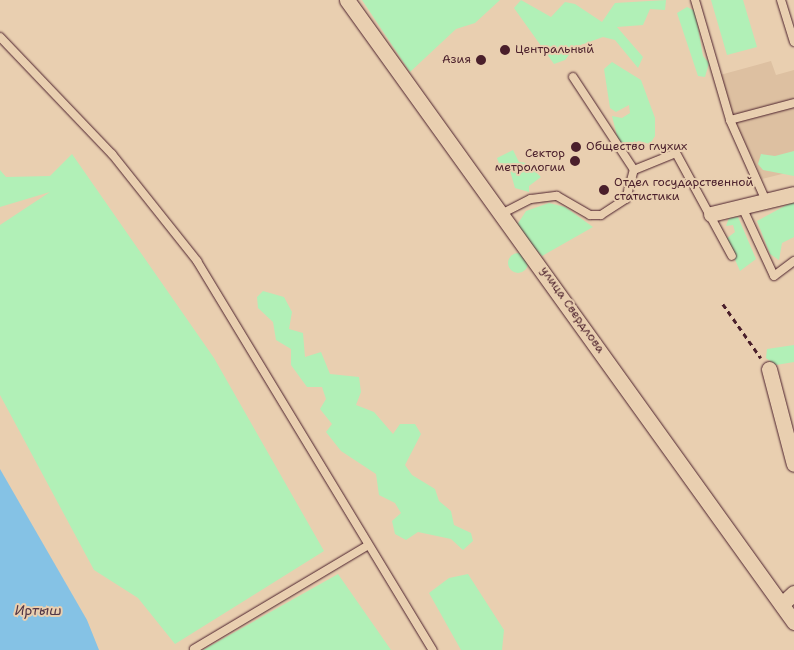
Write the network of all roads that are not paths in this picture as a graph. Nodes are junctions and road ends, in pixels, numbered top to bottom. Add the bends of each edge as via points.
1 (347, 0) edge
2 (695, 0) edge
3 (781, 0) edge
4 (0, 37) edge
5 (794, 42) edge
6 (573, 77) dead end
7 (794, 103) edge
8 (730, 120) junction
9 (634, 170) junction
10 (794, 194) edge
11 (766, 201) junction
12 (742, 206) junction
13 (503, 213) junction
14 (711, 214) junction
15 (732, 256) dead end
16 (794, 261) edge
17 (769, 369) road end
18 (794, 464) edge
19 (366, 546) junction
20 (794, 593) edge
21 (782, 604) junction
22 (794, 622) edge
23 (194, 649) dead end
24 (433, 650) edge

1 - 13 street, улица Свердлова
2 - 8 lane
3 - 5 lane
4 - 19 lane via 112,154 197,261
6 - 9 lane
7 - 8 lane
8 - 11 lane
9 - 13 lane via 626,199 602,215 590,215 557,196 531,200
9 - 14 lane via 676,153
10 - 11 street
11 - 12 street
12 - 14 street
12 - 16 lane via 774,276
13 - 21 street, улица Свердлова
14 - 15 lane
17 - 18 street
19 - 23 lane
19 - 24 lane
20 - 21 street
21 - 22 street, улица Свердлова

